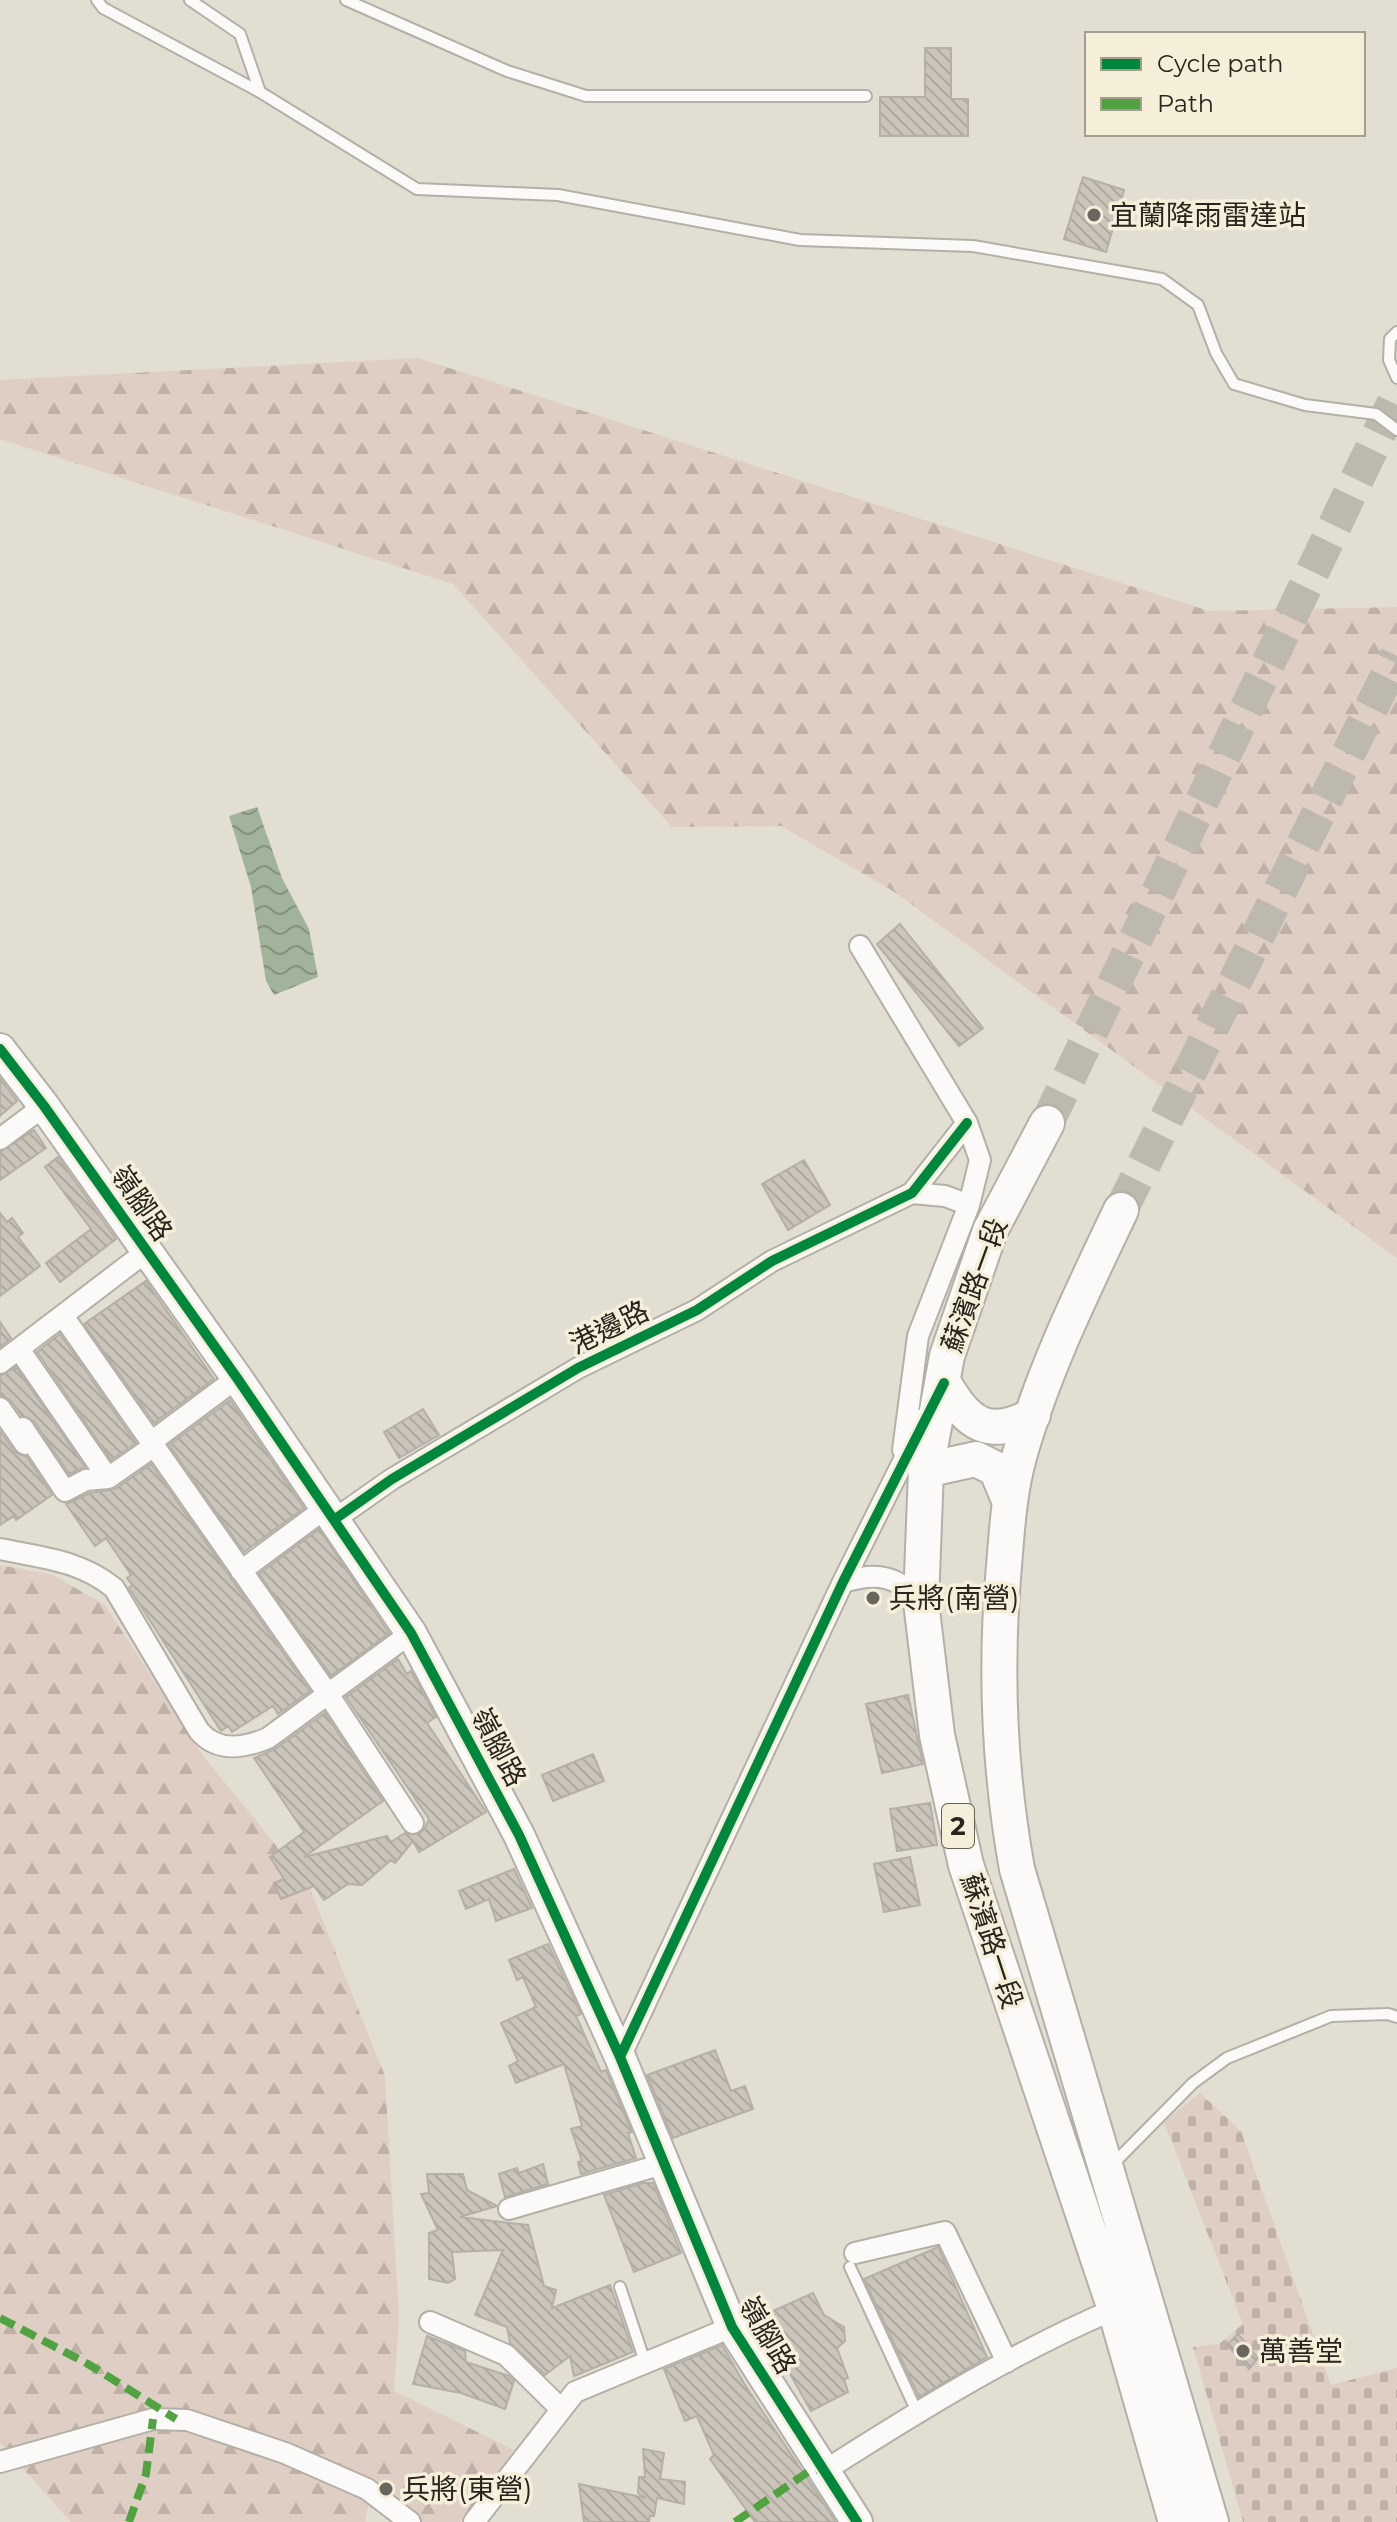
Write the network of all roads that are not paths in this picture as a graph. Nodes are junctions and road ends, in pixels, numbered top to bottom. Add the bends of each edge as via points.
1 (97, 0) edge
2 (190, 0) edge
3 (346, 0) edge
4 (260, 92) junction
5 (866, 96) dead end
6 (1397, 332) edge
7 (1397, 378) edge
8 (1397, 430) edge
9 (860, 946) dead end
10 (0, 1049) edge
11 (44, 1106) junction
12 (967, 1123) junction
13 (1047, 1123) tunnel mouth
14 (0, 1139) edge
15 (912, 1193) junction
16 (969, 1205) junction
17 (1121, 1210) tunnel mouth
18 (147, 1251) junction
19 (63, 1316) junction
20 (19, 1349) junction
21 (0, 1363) edge
22 (237, 1378) junction
23 (944, 1383) junction
24 (0, 1408) edge
25 (1033, 1415) junction
26 (23, 1428) dead end
27 (152, 1444) junction
28 (37, 1462) dead end
29 (914, 1468) junction
30 (108, 1478) junction
31 (1009, 1500) junction
32 (331, 1513) junction
33 (0, 1549) edge
34 (241, 1571) junction
35 (843, 1582) junction
36 (921, 1602) junction
37 (411, 1633) junction
38 (328, 1694) junction
39 (413, 1823) dead end
40 (1397, 2017) edge
41 (620, 2057) junction
42 (663, 2164) junction
43 (1089, 2173) junction
44 (509, 2209) dead end
45 (853, 2260) joint
46 (620, 2287) dead end
47 (1115, 2309) junction
48 (430, 2322) dead end
49 (732, 2327) junction
50 (645, 2362) junction
51 (1007, 2362) junction
52 (561, 2409) junction
53 (917, 2412) junction
54 (0, 2462) edge
55 (820, 2469) junction
56 (410, 2522) edge
57 (474, 2522) edge
58 (857, 2522) edge
59 (1176, 2522) edge
60 (1211, 2522) edge

1 - 4 lane via 103,8
2 - 4 lane via 240,34
3 - 5 lane via 507,71 586,96
4 - 8 lane via 417,189 558,195 800,240 973,246 1162,279 1198,305 1234,384 1305,405 1376,414
6 - 7 lane via 1390,339 1389,360
9 - 12 street
10 - 11 street, 嶺腳路
11 - 14 street
11 - 18 street, 嶺腳路
12 - 15 street
12 - 16 street via 980,1160
13 - 23 main road, 蘇濱路一段 / 2 via 990,1231 947,1356
15 - 16 street
15 - 32 street, 港邊路 via 772,1261 697,1310 578,1368
16 - 29 street via 918,1336
17 - 25 main road, 蘇濱路一段 / 2 via 1071,1316
18 - 19 street
18 - 22 street, 嶺腳路
19 - 20 street
19 - 27 street
20 - 21 street
20 - 30 street
22 - 27 street
22 - 32 street, 嶺腳路
23 - 25 main road via 978,1423 1012,1427
23 - 29 main road, 蘇濱路一段 / 2
24 - 28 street
25 - 31 main road, 蘇濱路一段 / 2
26 - 30 street via 65,1491 86,1480
27 - 30 street
27 - 34 street
29 - 31 main road via 976,1459 996,1469
29 - 35 street
29 - 36 main road, 蘇濱路一段 / 2
31 - 43 main road, 蘇濱路一段 / 2 via 1000,1615 1006,1806
32 - 34 street, 港邊路
32 - 37 street, 嶺腳路
33 - 38 street via 72,1562 114,1588 199,1731 217,1745 240,1746 268,1738
34 - 38 street
35 - 36 street via 884,1575 906,1585
35 - 41 street
36 - 43 main road, 蘇濱路一段 / 2 via 937,1735 966,1865
37 - 38 street
37 - 41 street, 嶺腳路 via 519,1835
38 - 39 street
40 - 43 lane via 1331,2016 1227,2058
41 - 42 street, 嶺腳路
42 - 44 street
42 - 49 street, 嶺腳路
43 - 47 main road, 蘇濱路一段 / 2
43 - 60 main road, 蘇濱路一段 / 2
45 - 51 street via 945,2232
45 - 53 lane
46 - 50 lane
47 - 51 street via 1048,2337
47 - 59 main road, 蘇濱路一段 / 2
48 - 52 street via 506,2355
49 - 50 street, 嶺腳路
49 - 55 street, 嶺腳路
50 - 52 street, 嶺腳路 via 575,2392
51 - 53 street
52 - 57 street, 嶺腳路
53 - 55 street
54 - 56 street via 153,2419 187,2420 285,2453 367,2489
55 - 58 street, 嶺腳路

